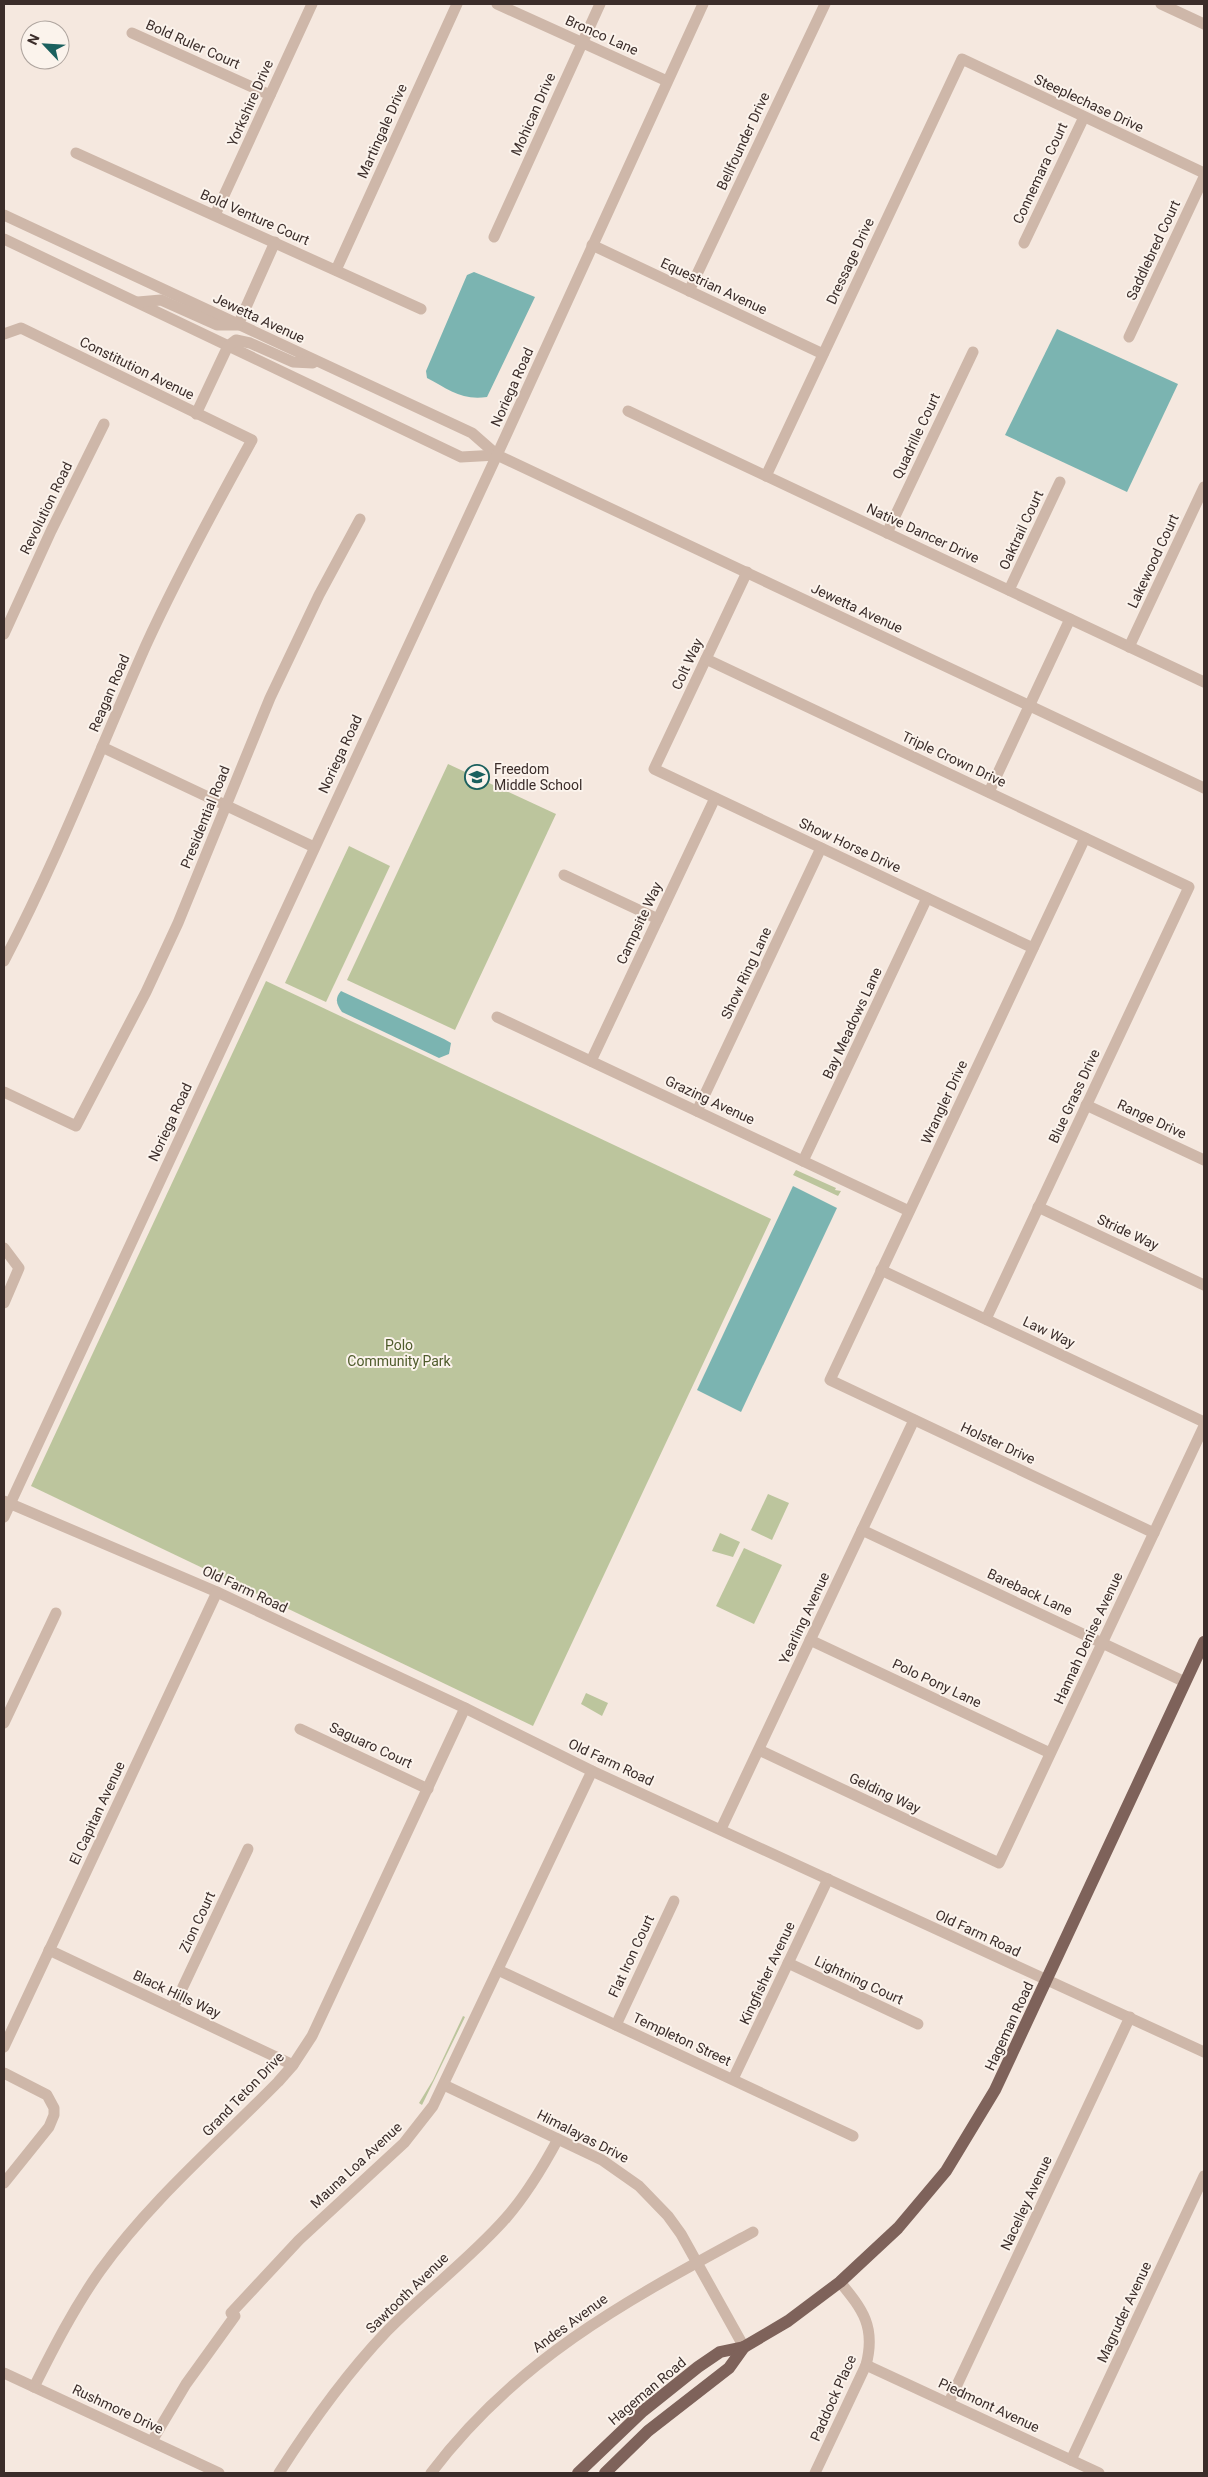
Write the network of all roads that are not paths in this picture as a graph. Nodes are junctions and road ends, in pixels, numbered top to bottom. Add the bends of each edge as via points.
1 (312, 4) edge
2 (457, 4) edge
3 (497, 4) edge
4 (600, 4) edge
5 (702, 4) edge
6 (825, 4) edge
7 (1160, 4) edge
8 (1204, 24) edge
9 (132, 33) dead end
10 (582, 43) junction
11 (962, 59) joint
12 (667, 81) junction
13 (270, 96) junction
14 (1084, 116) junction
15 (76, 153) dead end
16 (1204, 175) edge
17 (4, 215) edge
18 (216, 215) junction
19 (494, 237) dead end
20 (4, 239) edge
21 (275, 242) junction
22 (1024, 243) dead end
23 (592, 245) junction
24 (336, 270) junction
25 (689, 291) junction
26 (137, 302) junction
27 (421, 309) dead end
28 (238, 325) junction
29 (6, 333) edge
30 (1129, 337) dead end
31 (228, 346) junction
32 (972, 352) dead end
33 (823, 354) junction
34 (320, 363) junction
35 (628, 411) dead end
36 (196, 414) junction
37 (104, 424) dead end
38 (252, 440) joint
39 (497, 455) junction
40 (766, 476) junction
41 (1060, 482) dead end
42 (1204, 487) edge
43 (360, 519) dead end
44 (887, 533) junction
45 (747, 572) junction
46 (1009, 590) junction
47 (1070, 619) junction
48 (4, 634) edge
49 (1129, 647) junction
50 (706, 659) junction
51 (1204, 682) edge
52 (1029, 706) junction
53 (102, 748) junction
54 (654, 769) joint
55 (1204, 788) edge
56 (989, 792) junction
57 (715, 798) junction
58 (226, 805) junction
59 (1085, 838) junction
60 (314, 846) junction
61 (821, 848) junction
62 (564, 875) dead end
63 (1189, 887) joint
64 (927, 898) junction
65 (658, 919) junction
66 (1033, 948) junction
67 (4, 961) edge
68 (498, 1017) dead end
69 (591, 1061) junction
70 (4, 1092) edge
71 (1086, 1104) junction
72 (697, 1111) junction
73 (1204, 1160) edge
74 (803, 1161) junction
75 (1038, 1207) junction
76 (909, 1211) junction
77 (4, 1248) edge
78 (881, 1270) junction
79 (1204, 1285) edge
80 (4, 1303) edge
81 (986, 1319) junction
82 (830, 1380) joint
83 (914, 1420) junction
84 (1204, 1422) edge
85 (1204, 1426) edge
86 (7, 1502) edge
87 (4, 1517) edge
88 (862, 1530) junction
89 (1154, 1533) junction
90 (217, 1592) junction
91 (56, 1613) dead end
92 (810, 1640) junction
93 (1204, 1642) edge
94 (1102, 1643) junction
95 (1185, 1682) junction
96 (466, 1708) junction
97 (5, 1717) edge
98 (300, 1729) dead end
99 (758, 1750) junction
100 (1050, 1753) junction
101 (592, 1771) junction
102 (428, 1789) junction
103 (721, 1829) junction
104 (248, 1849) dead end
105 (999, 1863) joint
106 (828, 1879) junction
107 (674, 1901) dead end
108 (49, 1950) junction
109 (788, 1963) junction
110 (498, 1970) junction
111 (1047, 1980) junction
112 (173, 2008) junction
113 (1130, 2017) junction
114 (918, 2024) dead end
115 (616, 2025) junction
116 (4, 2047) edge
117 (1204, 2052) edge
118 (293, 2064) junction
119 (4, 2073) edge
120 (733, 2080) junction
121 (444, 2085) junction
122 (853, 2136) dead end
123 (558, 2139) junction
124 (1204, 2176) edge
125 (4, 2183) edge
126 (752, 2232) dead end
127 (697, 2262) junction
128 (840, 2282) junction
129 (744, 2348) junction
130 (866, 2365) junction
131 (4, 2372) edge
132 (34, 2387) junction
133 (950, 2402) junction
134 (152, 2441) junction
135 (1071, 2460) junction
136 (219, 2473) edge
137 (279, 2473) edge
138 (432, 2473) edge
139 (578, 2473) edge
140 (605, 2473) edge
141 (815, 2473) edge
142 (1099, 2473) edge

1 - 13 street, Yorkshire Drive
2 - 24 street, Martingale Drive
3 - 10 street, Bronco Lane
4 - 10 street, Mohican Drive
5 - 12 street, Noriega Road
6 - 25 street, Bellfounder Drive
7 - 8 street
9 - 13 street, Bold Ruler Court
10 - 12 street, Bronco Lane
10 - 19 street, Mohican Drive
11 - 14 street, Steeplechase Drive
11 - 33 street, Dressage Drive
12 - 23 street, Noriega Road
13 - 18 street, Yorkshire Drive
14 - 16 street, Steeplechase Drive
14 - 22 street, Connemara Court
15 - 18 street, Bold Venture Court
16 - 30 street, Saddlebred Court
17 - 28 street, Jewetta Avenue
18 - 21 street, Bold Venture Court
20 - 26 street, Jewetta Avenue
21 - 24 street, Bold Venture Court
21 - 28 street
23 - 25 street, Equestrian Avenue
23 - 39 street, Noriega Road
24 - 27 street, Bold Venture Court
25 - 33 street, Equestrian Avenue
26 - 28 street via 161,300 217,325
26 - 31 street, Jewetta Avenue
28 - 34 street, Jewetta Avenue
29 - 36 street, Constitution Avenue via 21,328
31 - 34 street via 241,340 293,362
31 - 36 street
31 - 39 street, Jewetta Avenue via 461,457
32 - 44 street, Quadrille Court
33 - 40 street, Dressage Drive
34 - 39 street, Jewetta Avenue via 472,433
35 - 40 street, Native Dancer Drive
36 - 38 street, Constitution Avenue
37 - 48 street, Revolution Road
38 - 53 street, Reagan Road via 180,574
39 - 45 street, Jewetta Avenue
39 - 60 street, Noriega Road
40 - 44 street, Native Dancer Drive
41 - 46 street, Oaktrail Court
42 - 49 street, Lakewood Court
43 - 58 street, Presidential Road via 302,629
44 - 46 street, Native Dancer Drive
45 - 50 street, Colt Way
45 - 52 street, Jewetta Avenue
46 - 47 street, Native Dancer Drive
47 - 49 street, Native Dancer Drive
47 - 52 street
49 - 51 street, Native Dancer Drive
50 - 54 street, Colt Way
50 - 56 street, Triple Crown Drive
52 - 55 street, Jewetta Avenue
52 - 56 street
53 - 58 street
53 - 67 street, Reagan Road via 68,829
54 - 57 street, Show Horse Drive
56 - 59 street, Triple Crown Drive
57 - 61 street, Show Horse Drive
57 - 65 street, Campsite Way
58 - 60 street
58 - 70 street, Presidential Road via 146,992 76,1126
59 - 63 street, Triple Crown Drive
59 - 66 street, Wrangler Drive
60 - 86 street, Noriega Road
61 - 64 street, Show Horse Drive
61 - 72 street, Show Ring Lane
62 - 65 street
63 - 71 street, Blue Grass Drive
64 - 66 street, Show Horse Drive
64 - 74 street, Bay Meadows Lane
65 - 69 street, Campsite Way
66 - 76 street, Wrangler Drive
68 - 69 street, Grazing Avenue
69 - 72 street, Grazing Avenue
71 - 73 street, Range Drive
71 - 75 street, Blue Grass Drive
72 - 74 street, Grazing Avenue
74 - 76 street, Grazing Avenue
75 - 79 street, Stride Way
75 - 81 street, Blue Grass Drive
76 - 78 street, Wrangler Drive
77 - 80 street via 20,1268
78 - 81 street, Law Way
78 - 82 street, Wrangler Drive
81 - 84 street, Law Way
82 - 83 street, Holster Drive
83 - 88 street, Yearling Avenue
83 - 89 street, Holster Drive
85 - 89 street, Hannah Denise Avenue
86 - 87 street, Noriega Road
86 - 90 street, Old Farm Road
88 - 92 street, Yearling Avenue
88 - 94 street, Bareback Lane
89 - 94 street, Hannah Denise Avenue
90 - 96 street, Old Farm Road
90 - 108 street, El Capitan Avenue
91 - 97 street
92 - 99 street, Yearling Avenue
92 - 100 street, Polo Pony Lane
93 - 95 main road, Hageman Road
94 - 95 street, Bareback Lane
94 - 100 street, Hannah Denise Avenue
95 - 111 main road, Hageman Road
96 - 101 street, Old Farm Road
96 - 102 street, Grand Teton Drive
98 - 102 street, Saguaro Court
99 - 103 street, Yearling Avenue
99 - 105 street, Gelding Way
100 - 105 street, Hannah Denise Avenue
101 - 103 street, Old Farm Road
101 - 110 street, Mauna Loa Avenue
102 - 118 street, Grand Teton Drive via 312,2036
103 - 106 street, Old Farm Road
104 - 112 street, Zion Court
106 - 109 street, Kingfisher Avenue
106 - 111 street, Old Farm Road
107 - 115 street, Flat Iron Court
108 - 112 street, Black Hills Way
108 - 116 street, El Capitan Avenue
109 - 114 street, Lightning Court
109 - 120 street, Kingfisher Avenue
110 - 115 street, Templeton Street
110 - 121 street, Mauna Loa Avenue
111 - 113 street, Old Farm Road
111 - 128 main road, Hageman Road via 996,2090 955,2158 898,2228
112 - 118 street, Black Hills Way
113 - 117 street, Old Farm Road
113 - 133 street, Nacelley Avenue
115 - 120 street, Templeton Street
118 - 132 street, Grand Teton Drive via 127,2237 83,2296
119 - 125 street via 47,2095 54,2108 52,2122
120 - 122 street, Templeton Street
121 - 123 street, Himalayas Drive
121 - 134 street, Mauna Loa Avenue via 404,2143 299,2240 231,2313 235,2316 186,2384
123 - 127 street, Himalayas Drive via 602,2160 639,2186 668,2216
123 - 137 street, Sawtooth Avenue via 539,2173 507,2217 357,2364
124 - 135 street, Magruder Avenue
126 - 127 street, Andes Avenue
127 - 129 street, Himalayas Drive
127 - 138 street, Andes Avenue via 604,2315 551,2353 486,2410
128 - 129 main road, Hageman Road via 788,2321
128 - 130 street, Paddock Place via 865,2316 870,2341
129 - 139 main road, Hageman Road via 720,2352 679,2382
129 - 140 main road, Hageman Road via 730,2368 654,2426
130 - 133 street, Piedmont Avenue
130 - 141 street, Paddock Place
131 - 132 street, Rushmore Drive
132 - 134 street, Rushmore Drive
133 - 135 street, Piedmont Avenue
134 - 136 street, Rushmore Drive
135 - 142 street, Piedmont Avenue

